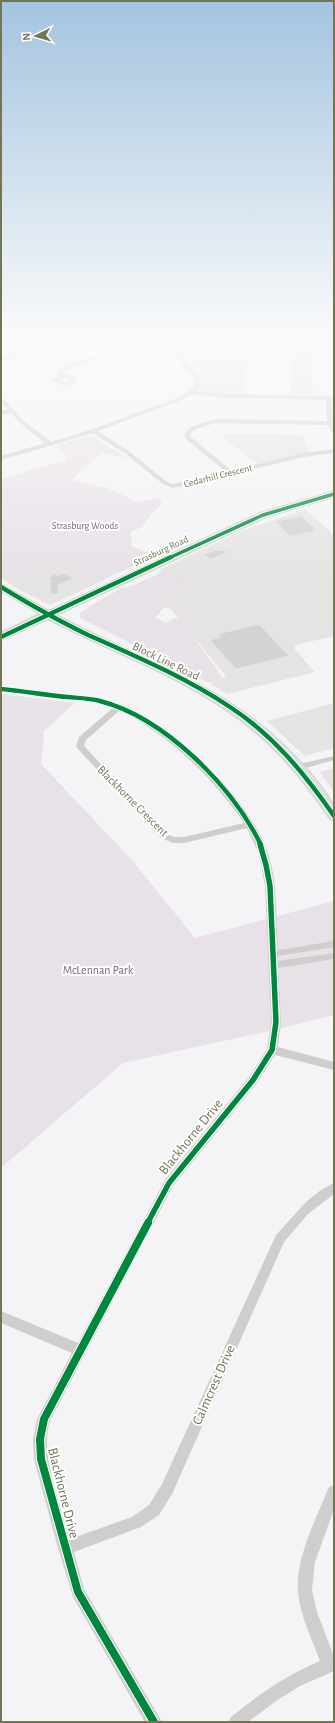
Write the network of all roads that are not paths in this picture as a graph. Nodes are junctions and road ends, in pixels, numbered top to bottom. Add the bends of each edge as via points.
1 (20, 419) edge
2 (125, 419) edge
3 (330, 419) edge
4 (330, 423) junction
5 (94, 431) junction
6 (334, 432) edge
7 (50, 444) junction
8 (334, 451) edge
9 (1, 458) edge
10 (231, 473) junction
11 (334, 494) edge
12 (1, 587) edge
13 (47, 615) junction
14 (1, 637) edge
15 (1, 689) edge
16 (119, 707) junction
17 (334, 758) edge
18 (299, 767) junction
19 (334, 816) edge
20 (249, 825) junction
21 (334, 944) edge
22 (334, 956) edge
23 (273, 960) junction
24 (272, 1050) junction
25 (334, 1066) edge
26 (334, 1188) edge
27 (1, 1317) edge
28 (80, 1350) junction
29 (334, 1492) edge
30 (65, 1548) junction
31 (332, 1665) edge
32 (154, 1722) edge
33 (236, 1722) edge

1 - 7 street
2 - 5 street
3 - 4 street
4 - 6 street
4 - 10 street via 216,421 193,428 187,434 188,438
5 - 7 street
5 - 10 street, Cedarhill Crescent via 128,453 169,485 179,486
7 - 9 street
8 - 10 street, Cedarhill Crescent via 304,455
11 - 13 street, Strasburg Road via 263,515
12 - 13 street, Block Line Road
13 - 14 street, Strasburg Road
13 - 18 street, Block Line Road via 208,694 231,708
15 - 16 street, Blackhorne Drive via 101,701
16 - 20 street, Blackhorne Drive via 156,728 187,752 226,793
16 - 20 street, Blackhorne Crescent via 82,739 80,746 164,836 173,840 184,840
17 - 18 street
18 - 19 street, Block Line Road
20 - 23 street, Blackhorne Drive via 267,863
21 - 23 street via 286,951
22 - 23 street
23 - 24 street, Blackhorne Drive via 276,1022
24 - 25 street
24 - 28 street, Blackhorne Drive via 252,1080 169,1183
26 - 30 street, Calmcrest Drive via 316,1198 297,1217 280,1240 167,1489 154,1510 136,1522
27 - 28 street
28 - 30 street, Blackhorne Drive via 44,1419 39,1442 41,1459
29 - 31 street via 304,1578 307,1603
30 - 32 street, Blackhorne Drive via 78,1592
31 - 33 street via 283,1686

